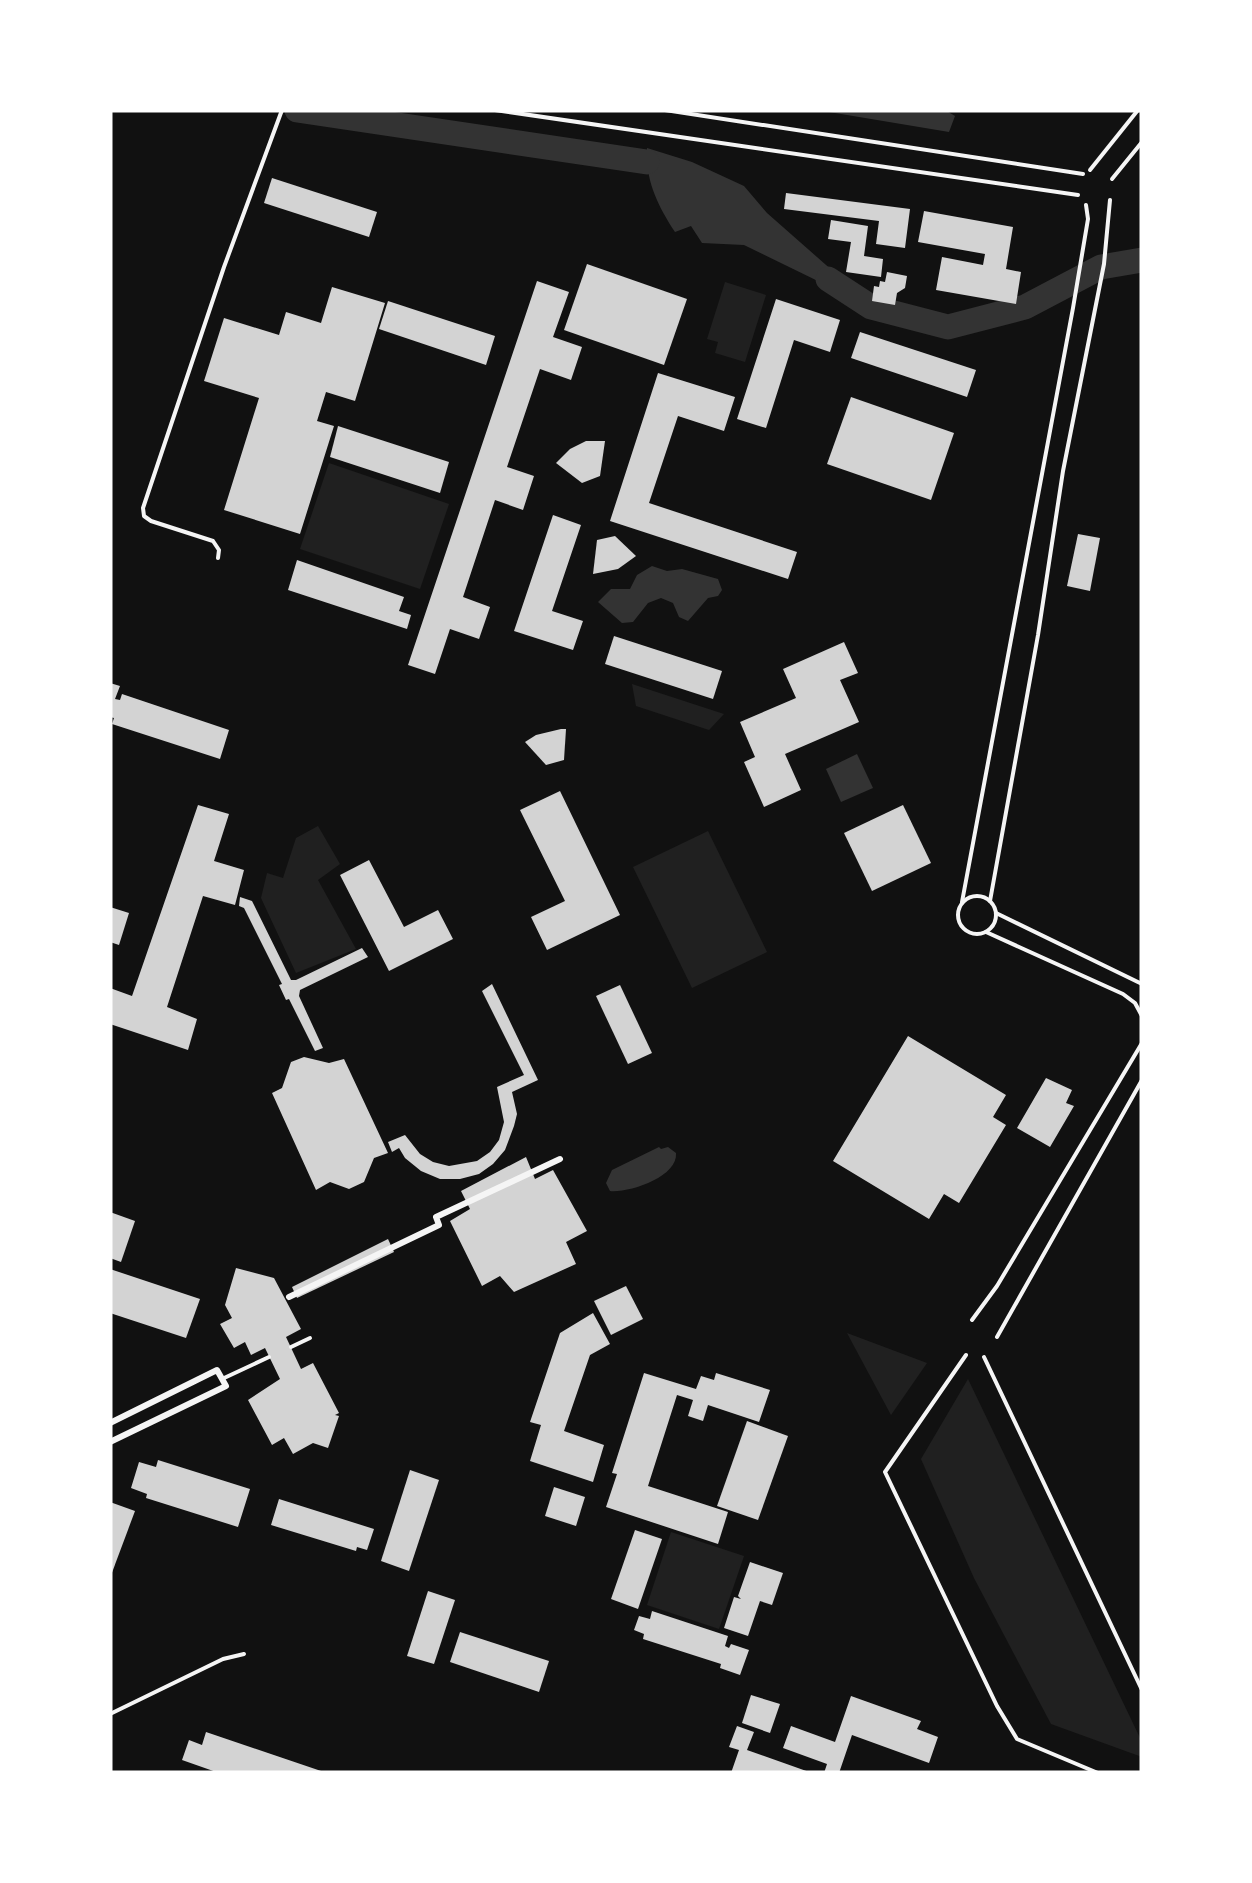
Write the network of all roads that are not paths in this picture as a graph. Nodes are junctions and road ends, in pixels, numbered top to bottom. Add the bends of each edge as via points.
1 (282, 110) edge
2 (495, 110) edge
3 (665, 110) edge
4 (1138, 110) edge
5 (1142, 142) edge
6 (1090, 170) dead end
7 (1083, 174) dead end
8 (1112, 179) dead end
9 (1078, 195) dead end
10 (1110, 200) dead end
11 (1086, 204) dead end
12 (218, 558) dead end
13 (990, 901) junction
14 (962, 902) junction
15 (996, 913) junction
16 (986, 932) junction
17 (1142, 984) edge
18 (1142, 1016) edge
19 (1142, 1043) edge
20 (1142, 1080) edge
21 (560, 1159) dead end
22 (289, 1297) dead end
23 (972, 1320) dead end
24 (997, 1337) dead end
25 (310, 1338) dead end
26 (290, 1347) dead end
27 (966, 1355) dead end
28 (269, 1357) dead end
29 (984, 1357) dead end
30 (222, 1379) junction
31 (110, 1423) edge
32 (110, 1442) edge
33 (244, 1654) dead end
34 (1142, 1690) edge
35 (110, 1714) edge
36 (1098, 1773) edge

1 - 12 lane via 143,508 151,521 214,541
2 - 9 lane
3 - 7 lane
4 - 6 lane
5 - 8 lane
10 - 13 lane
11 - 14 lane via 1073,308
13 - 14 lane via 981,896
13 - 15 lane
14 - 16 lane via 960,926
15 - 16 lane
15 - 17 lane
16 - 18 lane via 1123,994
19 - 23 lane
20 - 24 lane
21 - 22 street
25 - 26 lane
27 - 36 lane via 886,1472 1017,1739
28 - 30 lane
29 - 34 lane
30 - 31 street via 217,1370
30 - 32 street via 226,1386
33 - 35 lane

